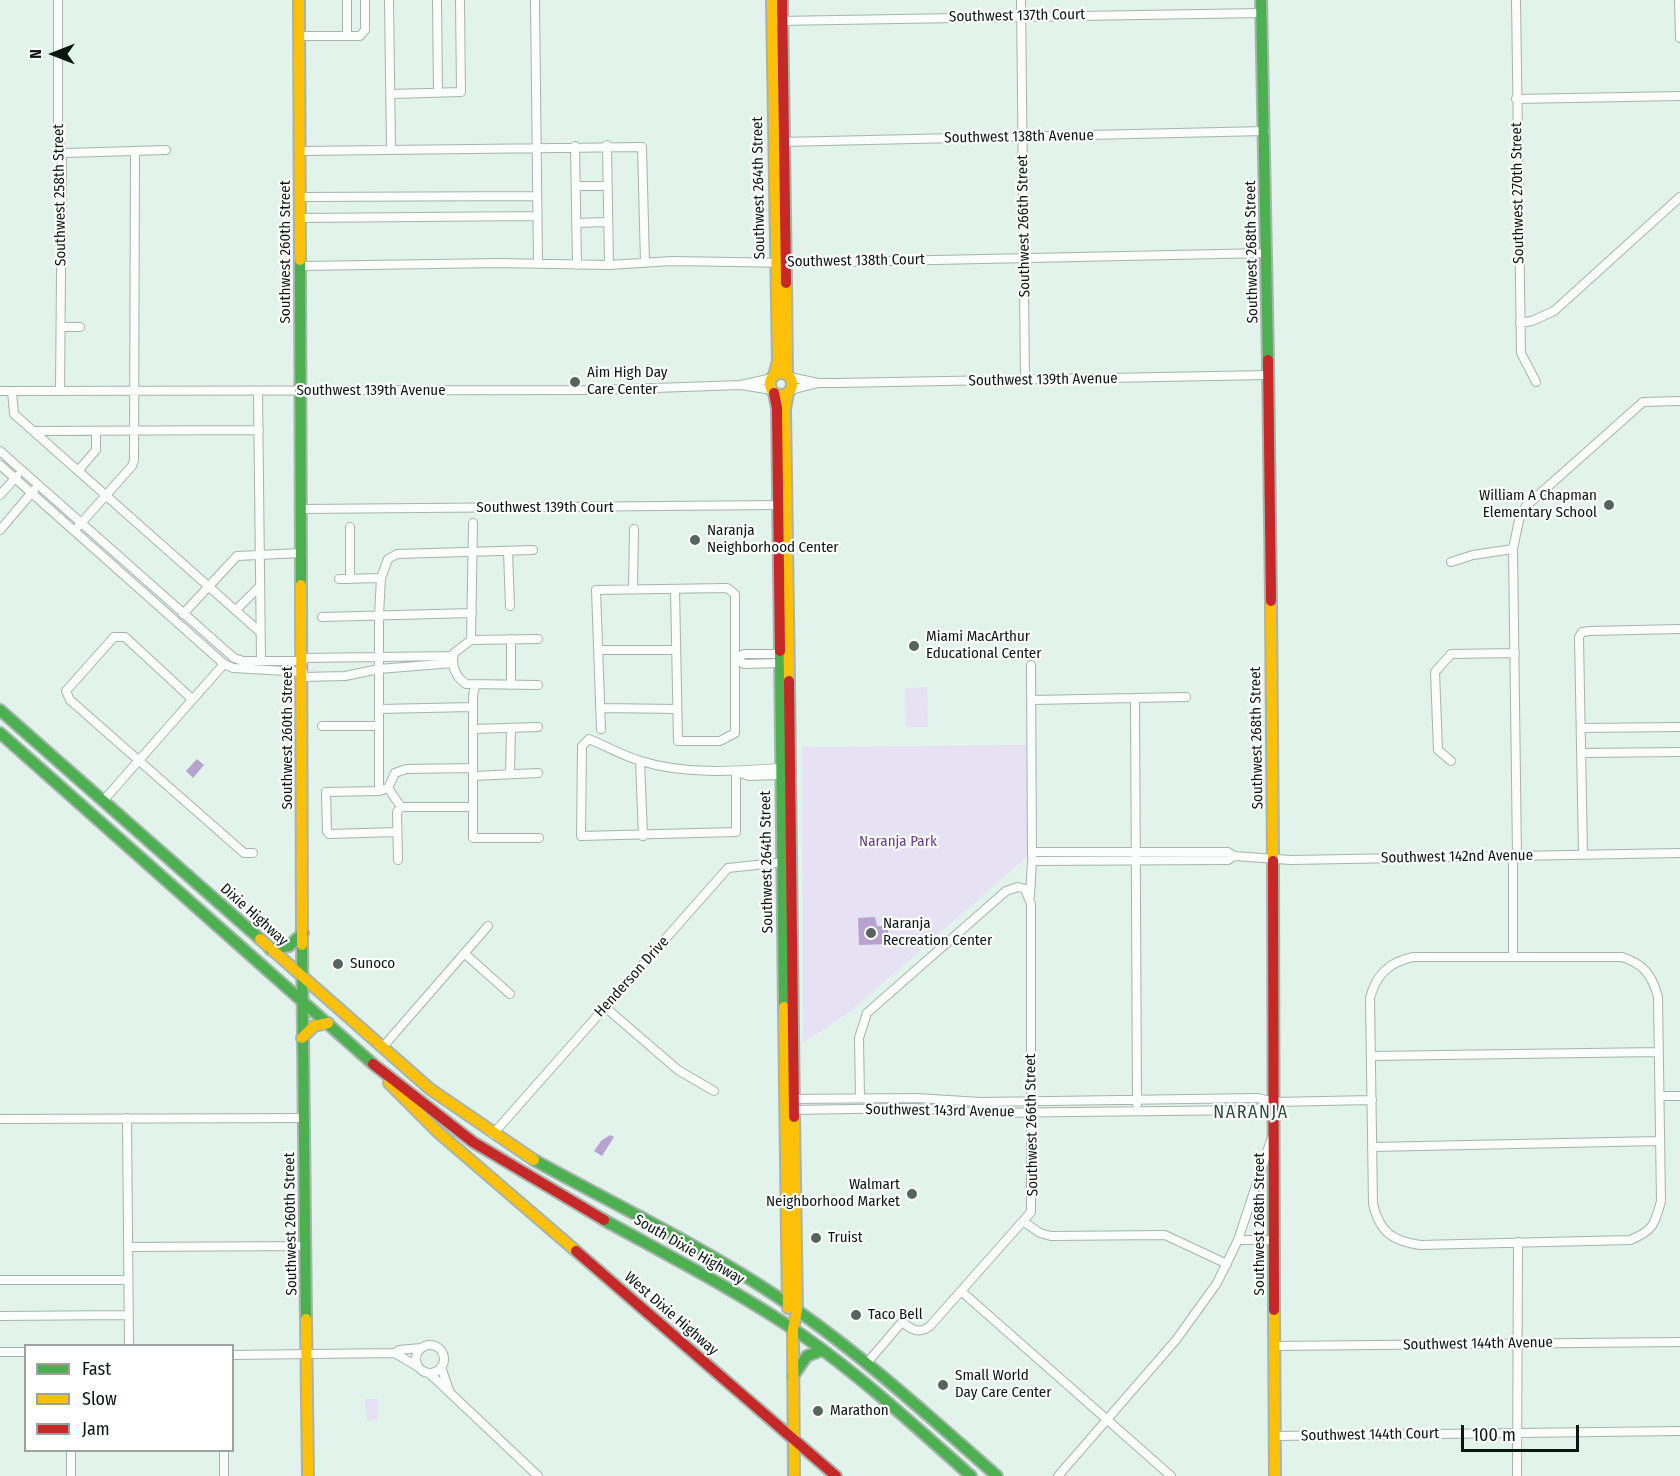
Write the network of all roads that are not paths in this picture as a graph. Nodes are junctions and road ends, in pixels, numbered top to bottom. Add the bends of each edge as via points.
1 (58, 0) edge
2 (299, 0) edge
3 (347, 0) edge
4 (365, 0) edge
5 (389, 0) edge
6 (437, 0) edge
7 (460, 0) edge
8 (535, 0) edge
9 (772, 0) edge
10 (782, 0) edge
11 (1021, 0) edge
12 (1261, 0) edge
13 (1516, 0) edge
14 (1679, 0) edge
15 (1261, 13) junction
16 (1021, 15) junction
17 (778, 21) junction
18 (300, 36) junction
19 (347, 36) junction
20 (1680, 38) edge
21 (438, 93) junction
22 (391, 94) junction
23 (1680, 96) edge
24 (1516, 99) junction
25 (1265, 131) junction
26 (1023, 138) junction
27 (778, 142) junction
28 (607, 145) junction
29 (536, 146) junction
30 (575, 146) junction
31 (391, 149) junction
32 (166, 150) dead end
33 (135, 151) junction
34 (301, 151) junction
35 (62, 155) junction
36 (576, 186) junction
37 (607, 186) junction
38 (537, 196) junction
39 (301, 197) junction
40 (1680, 197) edge
41 (537, 216) junction
42 (301, 218) junction
43 (608, 222) junction
44 (576, 223) junction
45 (1267, 254) junction
46 (1024, 258) junction
47 (780, 262) junction
48 (645, 263) junction
49 (538, 264) junction
50 (577, 265) junction
51 (609, 265) junction
52 (302, 266) junction
53 (1520, 323) junction
54 (61, 327) junction
55 (80, 327) dead end
56 (1268, 375) junction
57 (789, 376) junction
58 (773, 377) junction
59 (1025, 380) junction
60 (1536, 382) dead end
61 (818, 383) junction
62 (741, 386) junction
63 (135, 390) junction
64 (0, 391) edge
65 (12, 391) junction
66 (60, 391) junction
67 (258, 391) junction
68 (301, 391) junction
69 (773, 392) junction
70 (790, 392) junction
71 (1680, 401) edge
72 (259, 430) junction
73 (35, 431) junction
74 (134, 431) junction
75 (96, 432) junction
76 (0, 451) edge
77 (0, 465) edge
78 (23, 471) junction
79 (78, 471) junction
80 (15, 479) junction
81 (38, 484) junction
82 (31, 492) junction
83 (0, 495) edge
84 (107, 495) junction
85 (782, 505) junction
86 (302, 509) junction
87 (81, 523) junction
88 (473, 523) dead end
89 (350, 527) dead end
90 (634, 529) dead end
91 (0, 530) edge
92 (74, 531) junction
93 (1513, 549) junction
94 (533, 550) dead end
95 (473, 551) junction
96 (508, 551) junction
97 (302, 553) junction
98 (259, 554) junction
99 (1451, 562) dead end
100 (381, 578) junction
101 (339, 579) dead end
102 (350, 579) junction
103 (209, 585) junction
104 (260, 586) junction
105 (633, 589) junction
106 (675, 589) junction
107 (510, 606) dead end
108 (236, 610) junction
109 (472, 613) junction
110 (183, 614) junction
111 (379, 615) junction
112 (322, 617) dead end
113 (1680, 629) edge
114 (260, 632) junction
115 (511, 639) junction
116 (538, 639) dead end
117 (471, 640) junction
118 (599, 650) junction
119 (676, 650) junction
120 (1515, 653) junction
121 (758, 654) junction
122 (379, 655) junction
123 (416, 655) junction
124 (736, 658) junction
125 (779, 659) junction
126 (453, 660) junction
127 (261, 662) junction
128 (224, 664) junction
129 (759, 664) junction
130 (1031, 665) dead end
131 (416, 666) junction
132 (303, 667) junction
133 (379, 669) junction
134 (475, 685) junction
135 (511, 685) junction
136 (538, 685) dead end
137 (1186, 697) dead end
138 (1135, 698) junction
139 (192, 699) junction
140 (1032, 700) junction
141 (473, 707) junction
142 (379, 708) junction
143 (600, 708) junction
144 (677, 709) junction
145 (0, 710) edge
146 (322, 726) dead end
147 (379, 726) junction
148 (1680, 726) edge
149 (537, 727) dead end
150 (511, 728) junction
151 (1581, 728) junction
152 (473, 729) junction
153 (601, 729) dead end
154 (0, 733) edge
155 (1680, 752) edge
156 (1582, 753) junction
157 (139, 760) junction
158 (640, 761) junction
159 (1451, 761) dead end
160 (736, 771) junction
161 (781, 771) junction
162 (473, 772) junction
163 (510, 774) junction
164 (538, 774) dead end
165 (388, 788) junction
166 (379, 791) junction
167 (103, 801) junction
168 (401, 807) junction
169 (473, 807) junction
170 (397, 832) junction
171 (643, 836) junction
172 (538, 837) dead end
173 (253, 853) dead end
174 (1680, 853) edge
175 (1583, 854) junction
176 (1032, 856) junction
177 (1137, 856) junction
178 (1515, 856) junction
179 (1273, 857) junction
180 (398, 860) dead end
181 (786, 862) junction
182 (1030, 898) junction
183 (488, 926) dead end
184 (303, 933) junction
185 (270, 949) junction
186 (464, 953) junction
187 (1513, 957) junction
188 (302, 978) junction
189 (510, 994) dead end
190 (302, 1001) junction
191 (605, 1007) junction
192 (328, 1023) junction
193 (302, 1038) junction
194 (382, 1048) junction
195 (1659, 1052) junction
196 (1371, 1056) junction
197 (378, 1068) junction
198 (714, 1091) dead end
199 (1660, 1096) junction
200 (1680, 1096) edge
201 (860, 1098) junction
202 (1137, 1100) junction
203 (1372, 1100) junction
204 (1032, 1101) junction
205 (1274, 1102) junction
206 (789, 1104) junction
207 (1137, 1111) junction
208 (1032, 1113) junction
209 (127, 1118) junction
210 (304, 1118) junction
211 (0, 1119) edge
212 (1274, 1131) junction
213 (493, 1134) junction
214 (1660, 1141) junction
215 (1372, 1147) junction
216 (484, 1150) junction
217 (487, 1174) junction
218 (1024, 1222) junction
219 (1238, 1240) junction
220 (1275, 1240) junction
221 (1518, 1242) junction
222 (306, 1246) junction
223 (128, 1247) junction
224 (1227, 1264) junction
225 (0, 1280) edge
226 (128, 1280) junction
227 (961, 1291) junction
228 (786, 1304) junction
229 (797, 1310) junction
230 (129, 1315) junction
231 (0, 1316) edge
232 (793, 1329) junction
233 (1680, 1342) edge
234 (1518, 1343) junction
235 (129, 1344) edge
236 (1275, 1346) junction
237 (421, 1348) junction
238 (823, 1350) junction
239 (0, 1352) edge
240 (24, 1352) edge
241 (395, 1353) junction
242 (234, 1355) edge
243 (307, 1355) junction
244 (867, 1363) junction
245 (418, 1366) junction
246 (441, 1366) junction
247 (429, 1372) junction
248 (793, 1376) junction
249 (449, 1390) junction
250 (1107, 1419) junction
251 (1680, 1431) edge
252 (1517, 1433) junction
253 (1275, 1436) junction
254 (793, 1439) junction
255 (942, 1450) junction
256 (70, 1452) edge
257 (224, 1452) edge
258 (71, 1476) edge
259 (224, 1476) edge
260 (308, 1476) edge
261 (538, 1476) edge
262 (794, 1476) edge
263 (836, 1476) edge
264 (971, 1476) edge
265 (984, 1476) edge
266 (998, 1476) edge
267 (1058, 1476) edge
268 (1171, 1476) edge
269 (1275, 1476) edge
270 (1517, 1476) edge

1 - 35 street, Southwest 258th Street via 58,133
2 - 18 main road, Southwest 260th Street
3 - 19 street
4 - 19 street via 365,30 360,36
5 - 22 street
6 - 21 street
7 - 21 street via 460,92
8 - 29 street
9 - 17 main road, Southwest 264th Street
10 - 17 main road, Southwest 264th Street
11 - 16 street, Southwest 266th Street
12 - 15 main road, Southwest 268th Street
13 - 24 street, Southwest 270th Street
14 - 20 street
15 - 16 street, Southwest 137th Court
15 - 25 main road, Southwest 268th Street
16 - 17 street, Southwest 137th Court
16 - 26 street, Southwest 266th Street
17 - 27 main road, Southwest 264th Street
18 - 19 street
18 - 34 main road, Southwest 260th Street
21 - 22 street
22 - 31 street
23 - 24 street
24 - 53 street, Southwest 270th Street
25 - 26 street, Southwest 138th Avenue
25 - 45 main road, Southwest 268th Street
26 - 27 street, Southwest 138th Avenue
26 - 46 street, Southwest 266th Street
27 - 47 main road, Southwest 264th Street
28 - 30 street
28 - 37 street
28 - 48 street via 642,147
29 - 30 street
29 - 31 street
29 - 38 street
30 - 36 street
31 - 34 street
32 - 33 street
33 - 35 street
33 - 63 street
34 - 39 main road, Southwest 260th Street
35 - 54 street, Southwest 258th Street
36 - 37 street
36 - 44 street
37 - 43 street
38 - 39 street
38 - 41 street
39 - 42 main road, Southwest 260th Street
40 - 53 street via 1554,311
41 - 42 street
41 - 49 street
42 - 52 main road, Southwest 260th Street
43 - 44 street
43 - 51 street
44 - 50 street
45 - 46 street, Southwest 138th Court
45 - 56 main road, Southwest 268th Street
46 - 47 street, Southwest 138th Court
46 - 59 street, Southwest 266th Street
47 - 48 street, Southwest 138th Court
47 - 57 main road, Southwest 264th Street
47 - 58 main road, Southwest 264th Street via 778,361
48 - 51 street, Southwest 138th Court
49 - 50 street, Southwest 138th Court
49 - 52 street, Southwest 138th Court
50 - 51 street, Southwest 138th Court
52 - 68 main road, Southwest 260th Street
53 - 60 street, Southwest 270th Street via 1521,353
54 - 55 street
54 - 66 street, Southwest 258th Street
56 - 59 street, Southwest 139th Avenue
56 - 179 main road, Southwest 268th Street
57 - 58 main road via 781,373
57 - 61 street, Southwest 139th Avenue
57 - 70 main road via 793,384
58 - 62 street, Southwest 139th Avenue
58 - 69 main road
59 - 61 street, Southwest 139th Avenue
61 - 70 street, Southwest 139th Avenue
62 - 68 street, Southwest 139th Avenue
62 - 69 street, Southwest 139th Avenue
63 - 66 street, Southwest 139th Avenue
63 - 67 street, Southwest 139th Avenue
63 - 74 street
64 - 65 street, Southwest 139th Avenue
65 - 66 street, Southwest 139th Avenue
65 - 73 street via 14,414
67 - 68 street, Southwest 139th Avenue
67 - 72 street
68 - 86 main road, Southwest 260th Street
69 - 70 main road via 780,396
69 - 85 main road, Southwest 264th Street
70 - 85 main road, Southwest 264th Street via 785,406
71 - 93 street via 1643,402 1568,466 1526,506
72 - 74 street
72 - 98 street
73 - 75 street
73 - 79 street
74 - 75 street
74 - 84 street via 132,466
75 - 79 street via 96,450
76 - 78 street
77 - 80 street
78 - 80 street
78 - 81 street
79 - 84 street
80 - 82 street
80 - 83 street
81 - 82 street
81 - 87 street
82 - 91 street
82 - 92 street
84 - 87 street
84 - 103 street
85 - 86 street, Southwest 139th Court
85 - 125 main road, Southwest 264th Street
85 - 181 main road, Southwest 264th Street
86 - 97 main road, Southwest 260th Street
87 - 92 street
87 - 110 street
88 - 95 street
89 - 102 street
90 - 105 street
92 - 128 street
93 - 99 street
93 - 120 street
94 - 96 street
95 - 96 street
95 - 100 street via 397,554 387,559
95 - 109 street
96 - 107 street
97 - 98 street
97 - 132 main road, Southwest 260th Street
98 - 103 street via 237,556
98 - 104 street
100 - 102 street
100 - 111 street
101 - 102 street
103 - 108 street
103 - 110 street
104 - 108 street
104 - 114 street
105 - 106 street
105 - 118 street via 596,590
106 - 119 street
106 - 124 street via 727,588 735,594
108 - 114 street
109 - 111 street
109 - 117 street
110 - 127 street via 234,658
111 - 112 street
111 - 122 street
113 - 151 street via 1582,632
114 - 127 street
115 - 116 street
115 - 117 street
115 - 135 street
117 - 126 street via 457,649
118 - 119 street
118 - 143 street
119 - 144 street
120 - 159 street via 1451,654 1434,672 1438,750
120 - 178 street
121 - 124 street
121 - 125 street
121 - 129 street
122 - 123 street
122 - 132 street
122 - 133 street
123 - 126 street
123 - 131 street
124 - 129 street via 744,664
124 - 144 street via 735,733 720,741 678,741
125 - 129 street
125 - 161 main road, Southwest 264th Street
126 - 131 street
126 - 134 street via 463,682
127 - 132 street
128 - 132 street via 233,668
128 - 139 street
130 - 140 street
131 - 133 street
132 - 133 street via 345,676
132 - 184 main road, Southwest 260th Street
133 - 142 street
134 - 135 street
134 - 141 street
135 - 136 street
137 - 138 street
138 - 140 street
138 - 177 street
139 - 157 street
139 - 157 street via 125,637 114,637 66,691 70,700
140 - 176 street
141 - 142 street
141 - 152 street
142 - 147 street
143 - 144 street
143 - 153 street
145 - 167 main road, Dixie Highway
146 - 147 street
147 - 166 street
148 - 151 street
149 - 150 street
150 - 152 street
150 - 163 street
151 - 156 street
152 - 162 street
154 - 190 main road
155 - 156 street
156 - 175 street
157 - 167 street
157 - 173 street via 244,853
158 - 160 street via 675,768
158 - 171 street
158 - 171 street via 589,739 582,746 581,836
160 - 161 street
160 - 171 street via 736,832
161 - 181 main road, Southwest 264th Street
162 - 163 street
162 - 165 street via 406,769 394,773
162 - 169 street
163 - 164 street
165 - 166 street
165 - 168 street
166 - 170 street via 327,792 327,831
167 - 185 main road, Dixie Highway
168 - 169 street
168 - 170 street via 397,812
169 - 172 street via 473,838
170 - 180 street
174 - 175 street, Southwest 142nd Avenue
175 - 178 street, Southwest 142nd Avenue
176 - 177 street, Southwest 142nd Avenue
176 - 182 street
177 - 179 street, Southwest 142nd Avenue via 1228,860 1234,856
177 - 202 street
178 - 179 street, Southwest 142nd Avenue via 1291,860
178 - 187 street
179 - 205 main road, Southwest 268th Street
181 - 191 street, Henderson Drive via 728,868
181 - 206 main road, Southwest 264th Street
182 - 201 street, Southwest 266th Street via 1025,889 1006,891 864,1019 860,1038
182 - 204 street, Southwest 266th Street
183 - 186 street
184 - 185 main road via 289,946
184 - 188 main road, Southwest 260th Street
185 - 188 main road, Dixie Highway
186 - 189 street
186 - 194 street
187 - 195 street via 1622,957 1637,962 1654,981 1659,997
187 - 196 street via 1413,957 1390,965 1377,980 1370,998
188 - 190 main road, Southwest 260th Street
188 - 194 main road, Dixie Highway
190 - 192 main road
190 - 193 main road, Southwest 260th Street
191 - 198 street via 678,1071
191 - 213 street, Henderson Drive
192 - 193 main road via 314,1026
192 - 197 main road
193 - 210 main road, Southwest 260th Street
194 - 213 main road, Dixie Highway via 430,1089
195 - 196 street
195 - 199 street
196 - 203 street
197 - 216 main road, South Dixie Highway
197 - 217 main road, West Dixie Highway via 403,1100
199 - 200 street
199 - 214 street
201 - 204 street, Southwest 143rd Avenue
201 - 206 street, Southwest 143rd Avenue
202 - 204 street, Southwest 143rd Avenue
202 - 205 street, Southwest 143rd Avenue via 1258,1098
202 - 207 street
203 - 205 street, Southwest 143rd Avenue
203 - 215 street
204 - 208 street, Southwest 266th Street
205 - 207 street, Southwest 143rd Avenue via 1258,1110
205 - 212 main road, Southwest 268th Street
206 - 208 street, Southwest 143rd Avenue
206 - 228 main road, Southwest 264th Street
206 - 229 main road, Southwest 264th Street
207 - 208 street, Southwest 143rd Avenue
208 - 218 street, Southwest 266th Street via 1032,1201
209 - 210 street
209 - 211 street
209 - 223 street
210 - 222 main road, Southwest 260th Street
212 - 219 street
212 - 220 main road, Southwest 268th Street
213 - 216 main road
213 - 228 main road, South Dixie Highway
214 - 215 street
214 - 221 street via 1661,1201 1655,1223 1645,1234 1630,1240
215 - 221 street via 1373,1204 1387,1234 1399,1242
216 - 217 main road via 482,1161
216 - 232 main road, South Dixie Highway via 686,1263
217 - 254 main road, West Dixie Highway
218 - 224 street via 1051,1236 1165,1235
218 - 227 street, Southwest 266th Street
219 - 220 street
219 - 224 street
220 - 236 main road, Southwest 268th Street
221 - 234 street
222 - 223 street
222 - 243 main road, Southwest 260th Street
223 - 226 street
224 - 250 street via 1188,1325
225 - 226 street
226 - 230 street
227 - 244 street, Southwest 266th Street via 925,1330 912,1329 902,1322
227 - 250 street
228 - 229 main road, South Dixie Highway
228 - 232 main road, Southwest 264th Street
229 - 232 main road, Southwest 264th Street
229 - 244 main road, South Dixie Highway
230 - 231 street
230 - 235 street
232 - 238 main road, South Dixie Highway
232 - 248 main road, Southwest 264th Street
233 - 234 street, Southwest 144th Avenue
234 - 236 street, Southwest 144th Avenue
234 - 252 street
236 - 253 main road, Southwest 268th Street
237 - 241 street
237 - 245 street via 416,1359
237 - 246 street via 429,1345 440,1349 444,1359
238 - 248 main road via 807,1356
238 - 255 main road, South Dixie Highway
239 - 240 street
241 - 243 street
241 - 245 street
242 - 243 street
243 - 260 main road, Southwest 260th Street
244 - 266 main road, South Dixie Highway
245 - 247 street
246 - 247 street
246 - 249 street
247 - 249 street
248 - 254 main road, Southwest 264th Street
249 - 261 street
250 - 267 street
250 - 268 street
251 - 252 street, Southwest 144th Court
252 - 253 street, Southwest 144th Court
252 - 270 street
253 - 269 main road, Southwest 268th Street
254 - 262 main road, Southwest 264th Street
254 - 263 main road, West Dixie Highway
255 - 264 main road, South Dixie Highway
255 - 265 main road via 969,1463
256 - 258 street
257 - 259 street

